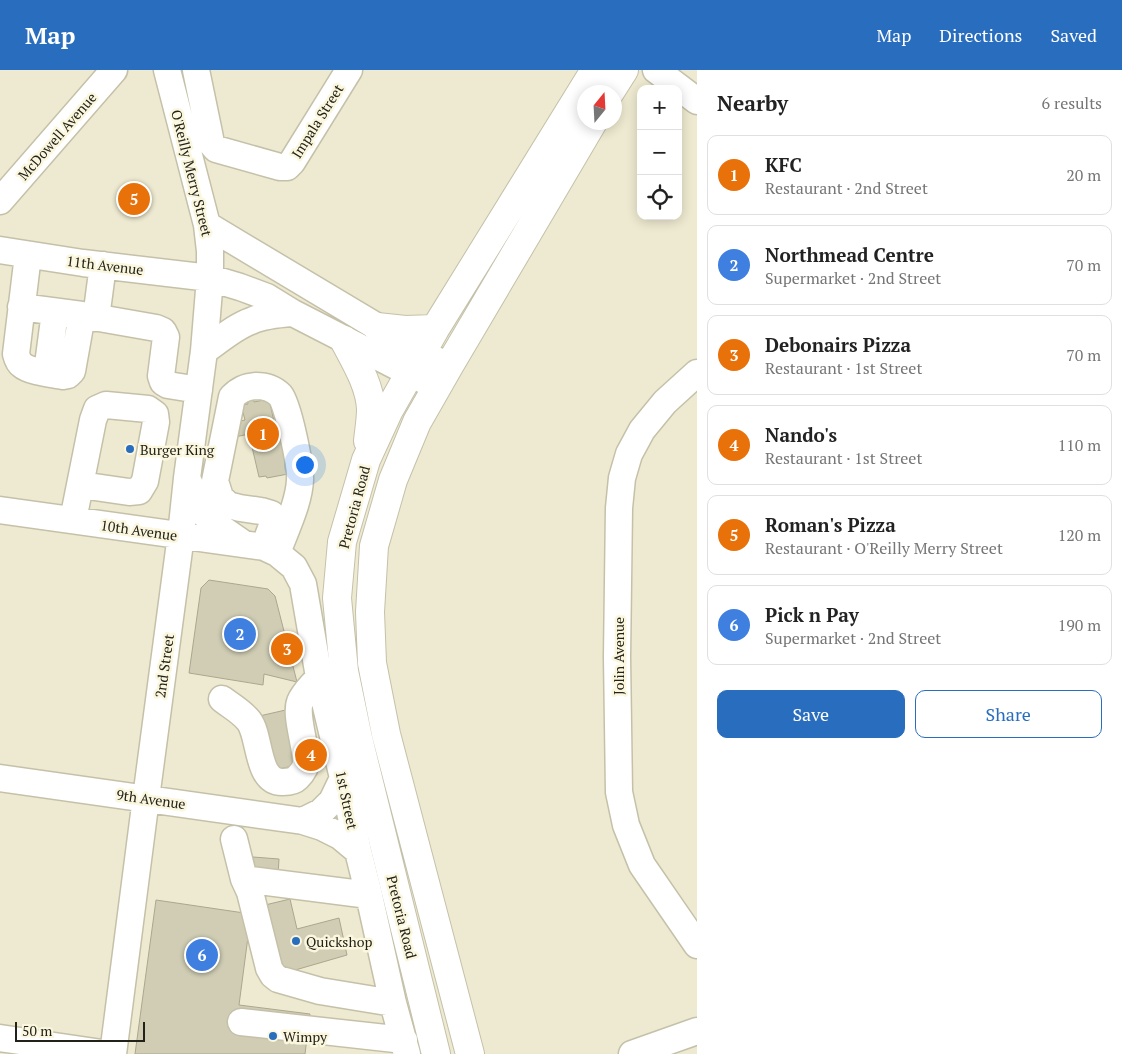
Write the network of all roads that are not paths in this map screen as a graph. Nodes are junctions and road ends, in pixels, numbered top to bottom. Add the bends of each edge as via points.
1 (114, 70) edge
2 (167, 70) edge
3 (196, 70) edge
4 (349, 70) edge
5 (595, 70) edge
6 (624, 70) edge
7 (656, 70) edge
8 (614, 85) edge
9 (697, 101) edge
10 (588, 130) edge
11 (0, 201) edge
12 (207, 225) junction
13 (0, 250) edge
14 (210, 251) junction
15 (28, 255) junction
16 (93, 264) junction
17 (210, 278) junction
18 (21, 307) junction
19 (55, 312) junction
20 (294, 313) junction
21 (89, 316) junction
22 (377, 327) junction
23 (435, 329) junction
24 (344, 340) junction
25 (204, 351) junction
26 (416, 363) junction
27 (47, 372) junction
28 (697, 374) edge
29 (443, 377) junction
30 (199, 390) junction
31 (366, 460) junction
32 (186, 478) junction
33 (80, 485) dead end
34 (0, 510) edge
35 (73, 520) junction
36 (181, 535) junction
37 (262, 548) junction
38 (319, 677) junction
39 (222, 699) dead end
40 (0, 778) edge
41 (342, 778) junction
42 (146, 798) junction
43 (206, 807) junction
44 (259, 815) junction
45 (303, 821) junction
46 (234, 840) junction
47 (358, 851) junction
48 (244, 879) junction
49 (369, 895) junction
50 (697, 945) edge
51 (394, 1003) junction
52 (241, 1022) dead end
53 (697, 1031) edge
54 (1, 1044) edge
55 (405, 1047) edge
56 (109, 1054) edge
57 (114, 1054) edge
58 (436, 1054) edge
59 (470, 1054) edge
60 (632, 1054) edge

1 - 11 street, McDowell Avenue
2 - 12 street, O'Reilly Merry Street
3 - 4 street, Impala Street via 208,133 216,149 280,167 287,167 292,162
5 - 23 main road, Pretoria Road
6 - 8 main road
7 - 9 street
10 - 29 main road
12 - 14 street, O'Reilly Merry Street
12 - 22 street
13 - 15 street, 11th Avenue
14 - 16 street via 186,258
14 - 17 street, O'Reilly Merry Street
15 - 16 street, 11th Avenue
15 - 18 street
16 - 17 street, 11th Avenue
16 - 21 street
17 - 20 street, 11th Avenue via 240,286
17 - 25 street, 2nd Street
18 - 19 street
18 - 27 street via 18,360 23,366
19 - 21 street
19 - 27 street
20 - 24 street, 11th Avenue
20 - 25 street via 251,321
21 - 27 street via 72,371 63,376
21 - 30 street via 163,331 166,336 163,382
22 - 23 main road
22 - 26 street
23 - 26 main road, Pretoria Road
24 - 26 street, 11th Avenue
24 - 31 main road via 367,387 371,408
25 - 30 street, 2nd Street
26 - 29 street
26 - 31 main road, Pretoria Road
28 - 50 street, Jolin Avenue via 665,402 642,430 629,454 622,478 617,657 619,792 626,825 642,865
29 - 59 main road via 417,422 393,480 374,546 370,612 372,663 386,734
30 - 32 street, 2nd Street
31 - 58 main road, Pretoria Road via 342,542 337,598 344,671
32 - 36 street, 2nd Street
32 - 37 street, 1st Street via 202,512 214,524
33 - 35 street
34 - 35 street, 10th Avenue
35 - 36 street, 10th Avenue
36 - 37 street, 10th Avenue
36 - 42 street, 2nd Street
37 - 37 street via 273,523 272,514 228,505 220,497 215,481 232,397 239,390 260,386 281,396 286,406 301,478 299,494
37 - 38 street, 1st Street via 294,567 303,584
38 - 39 street via 300,702 298,711 306,766 296,779 287,782 270,778 264,770 250,722
38 - 41 street, 1st Street
40 - 42 street, 9th Avenue
41 - 45 street via 332,801 321,812
41 - 47 street, 1st Street
42 - 43 street, 9th Avenue
42 - 57 street, 2nd Street
43 - 44 street, 9th Avenue
43 - 46 street
44 - 45 street, 9th Avenue
44 - 46 street
45 - 47 street, 9th Avenue via 340,836
46 - 48 street
47 - 49 street, 1st Street
48 - 49 street
48 - 51 street via 272,975 320,992
49 - 51 street, 1st Street
51 - 55 street, 1st Street
52 - 55 street
53 - 60 street
54 - 56 street

